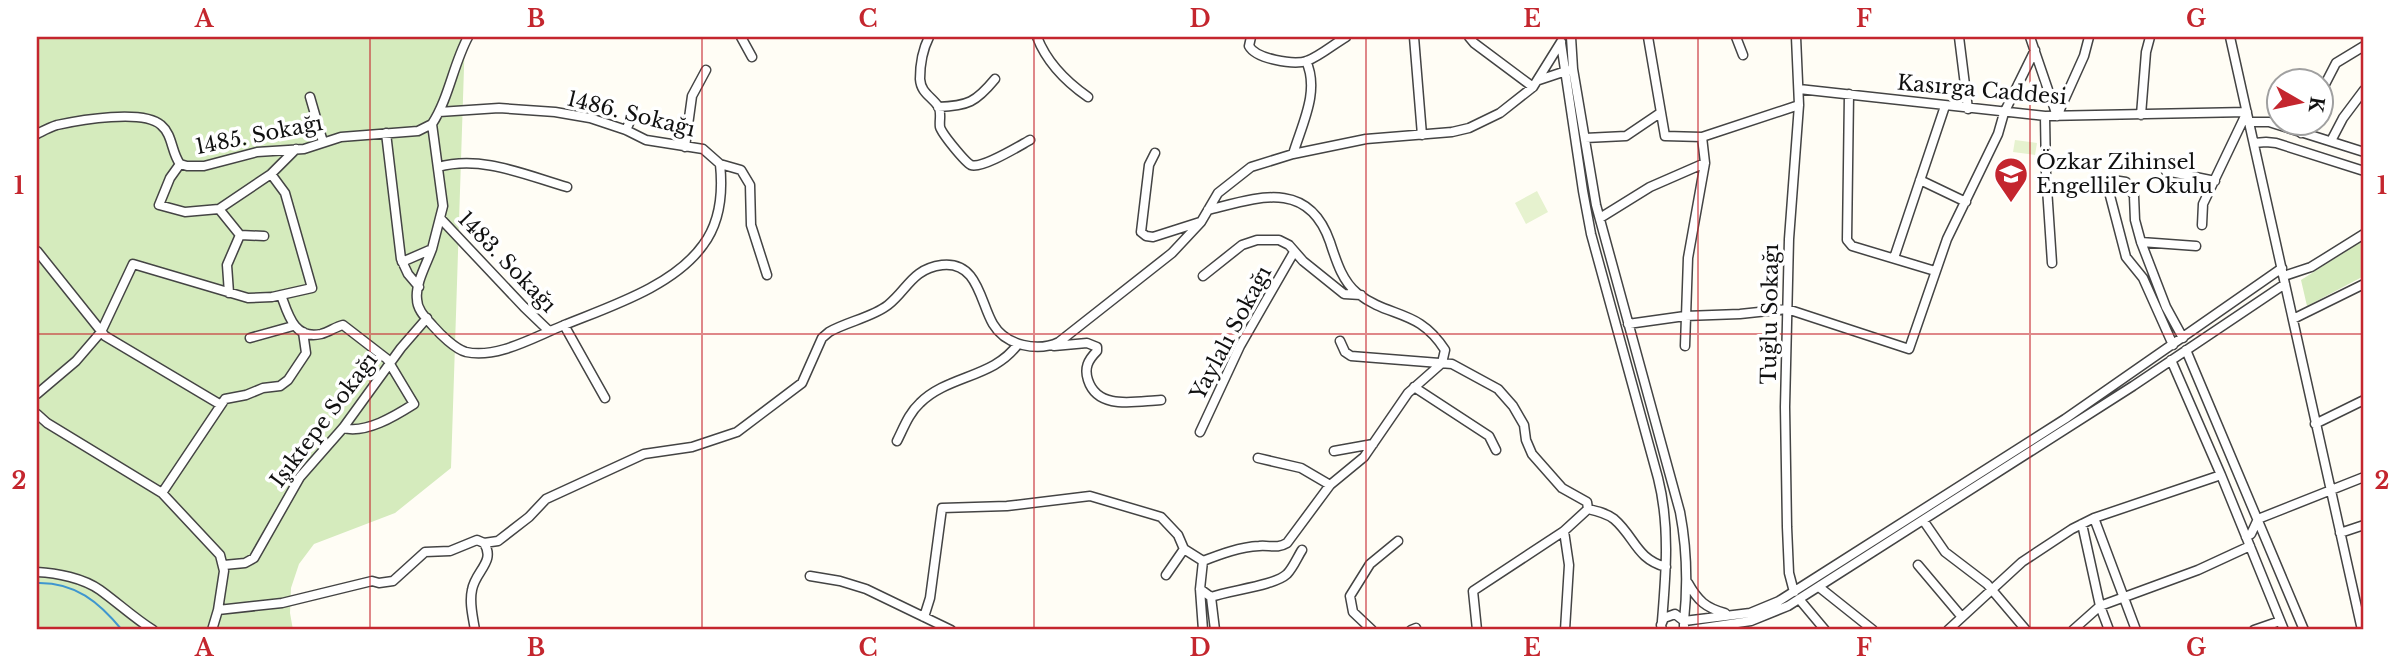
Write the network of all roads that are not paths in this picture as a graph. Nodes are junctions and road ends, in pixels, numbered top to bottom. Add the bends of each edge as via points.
1 (468, 37) edge
2 (741, 37) edge
3 (929, 37) edge
4 (1037, 37) edge
5 (1251, 37) edge
6 (1346, 37) edge
7 (1414, 37) edge
8 (1469, 37) edge
9 (1571, 37) edge
10 (1648, 37) edge
11 (1736, 37) edge
12 (1796, 37) edge
13 (1959, 37) edge
14 (2030, 37) edge
15 (2089, 37) edge
16 (2150, 37) edge
17 (2230, 37) edge
18 (1561, 39) edge
19 (2364, 46) edge
20 (2035, 50) junction
21 (1744, 55) dead end
22 (752, 57) dead end
23 (1306, 61) junction
24 (2334, 67) edge
25 (706, 70) dead end
26 (1569, 70) junction
27 (995, 79) dead end
28 (1536, 83) junction
29 (1799, 89) junction
30 (2364, 90) edge
31 (1849, 94) junction
32 (310, 97) dead end
33 (1088, 97) dead end
34 (1799, 105) junction
35 (1945, 106) junction
36 (938, 107) junction
37 (1968, 108) junction
38 (635, 110) dead end
39 (2247, 111) junction
40 (439, 112) junction
41 (1660, 113) junction
42 (2004, 113) junction
43 (2141, 115) junction
44 (2057, 116) junction
45 (2045, 117) junction
46 (2249, 121) junction
47 (2264, 122) edge
48 (432, 124) junction
49 (626, 130) junction
50 (386, 133) junction
51 (37, 134) edge
52 (1422, 135) junction
53 (2312, 136) edge
54 (1702, 137) junction
55 (1585, 138) junction
56 (1030, 140) dead end
57 (2331, 141) junction
58 (323, 142) junction
59 (2254, 144) junction
60 (685, 146) junction
61 (296, 149) junction
62 (2364, 152) edge
63 (1155, 153) dead end
64 (1293, 154) junction
65 (1704, 163) junction
66 (180, 164) junction
67 (720, 164) junction
68 (438, 167) junction
69 (2166, 171) dead end
70 (2364, 171) edge
71 (271, 174) junction
72 (1920, 180) junction
73 (2215, 181) junction
74 (567, 187) dead end
75 (1966, 202) junction
76 (219, 209) junction
77 (1208, 210) junction
78 (440, 218) junction
79 (1600, 218) junction
80 (1201, 222) junction
81 (2202, 225) dead end
82 (2364, 234) edge
83 (240, 235) junction
84 (264, 236) dead end
85 (2141, 242) junction
86 (2196, 246) dead end
87 (432, 249) junction
88 (37, 251) edge
89 (1294, 252) junction
90 (1894, 258) junction
91 (402, 262) junction
92 (2052, 263) dead end
93 (1935, 271) junction
94 (767, 275) dead end
95 (1203, 276) dead end
96 (2284, 276) junction
97 (2364, 284) edge
98 (419, 287) junction
99 (229, 293) junction
100 (281, 295) junction
101 (1361, 295) junction
102 (1787, 309) junction
103 (1685, 316) junction
104 (427, 318) junction
105 (2293, 319) junction
106 (1628, 324) junction
107 (564, 325) junction
108 (293, 326) junction
109 (549, 331) junction
110 (102, 332) junction
111 (303, 332) junction
112 (250, 338) dead end
113 (2183, 338) junction
114 (1340, 341) dead end
115 (1018, 344) junction
116 (2172, 345) junction
117 (1051, 346) junction
118 (1685, 346) dead end
119 (2186, 350) junction
120 (2171, 360) junction
121 (390, 363) junction
122 (1443, 363) junction
123 (1414, 387) junction
124 (37, 394) edge
125 (605, 398) dead end
126 (1161, 400) dead end
127 (2364, 400) edge
128 (221, 405) junction
129 (37, 414) edge
130 (2315, 424) junction
131 (343, 428) junction
132 (1200, 432) dead end
133 (897, 441) dead end
134 (1373, 444) junction
135 (1496, 450) dead end
136 (1334, 451) dead end
137 (1258, 458) dead end
138 (2221, 475) junction
139 (2364, 477) edge
140 (1330, 485) junction
141 (2330, 489) junction
142 (162, 493) junction
143 (1588, 509) junction
144 (2094, 518) junction
145 (2258, 519) junction
146 (1923, 520) junction
147 (2082, 524) junction
148 (2364, 525) edge
149 (1564, 531) junction
150 (2340, 533) junction
151 (1398, 541) dead end
152 (484, 542) junction
153 (2248, 542) junction
154 (1184, 549) junction
155 (1302, 550) dead end
156 (1203, 561) junction
157 (224, 565) junction
158 (1918, 565) dead end
159 (1666, 567) junction
160 (37, 572) edge
161 (1166, 575) dead end
162 (810, 576) dead end
163 (1688, 583) junction
164 (1819, 587) junction
165 (1200, 589) junction
166 (1991, 590) junction
167 (1797, 596) junction
168 (1211, 597) junction
169 (2124, 598) junction
170 (2100, 606) junction
171 (218, 610) junction
172 (1731, 615) junction
173 (1961, 616) junction
174 (924, 618) junction
175 (2280, 621) junction
176 (1684, 625) edge
177 (1716, 625) junction
178 (1662, 628) edge
179 (153, 630) edge
180 (212, 630) edge
181 (475, 630) edge
182 (951, 630) edge
183 (1203, 630) edge
184 (1215, 630) edge
185 (1372, 630) edge
186 (1477, 630) edge
187 (1564, 630) edge
188 (1690, 630) edge
189 (1706, 630) edge
190 (1825, 630) edge
191 (1873, 630) edge
192 (1948, 630) edge
193 (2026, 630) edge
194 (2073, 630) edge
195 (2109, 630) edge
196 (2136, 630) edge
197 (2254, 630) edge
198 (2284, 630) edge
199 (2304, 630) edge
200 (2361, 630) edge

1 - 40 street
2 - 22 street
3 - 36 street via 920,78
4 - 33 street via 1057,71
5 - 23 street via 1249,46 1255,54
6 - 23 street
7 - 52 street
8 - 28 street
9 - 26 street
10 - 41 street
11 - 21 street
12 - 29 street, Tuğlu Sokağı
13 - 37 street
14 - 20 street
15 - 44 street
16 - 43 street
17 - 39 street
18 - 26 street
18 - 28 street
19 - 24 street
20 - 42 street
20 - 44 street
23 - 64 street via 1312,84
25 - 60 street via 692,96
26 - 28 street
26 - 55 street
26 - 159 street via 1591,234 1661,491
27 - 36 street via 974,101
28 - 52 street via 1485,122
29 - 31 street, Kasırga Caddesi
29 - 34 street, Tuğlu Sokağı
30 - 57 street
31 - 35 street, Kasırga Caddesi
31 - 90 street via 1847,240 1852,246
32 - 58 street
34 - 54 street
34 - 102 street, Tuğlu Sokağı
35 - 37 street, Kasırga Caddesi
35 - 72 street
36 - 56 street via 942,132 971,165 984,164
37 - 42 street, Kasırga Caddesi
38 - 49 street
39 - 43 street, Kasırga Caddesi
39 - 46 street
39 - 73 street
40 - 48 street
40 - 49 street, 1486. Sokağı via 499,108 555,112
41 - 54 street via 1665,136
41 - 55 street via 1626,136
42 - 45 street, Kasırga Caddesi
42 - 75 street
43 - 44 street, Kasırga Caddesi
44 - 45 street, Kasırga Caddesi
45 - 92 street
46 - 47 street
46 - 59 street
48 - 50 street, 1485. Sokağı via 418,131
48 - 68 street
49 - 60 street, 1486. Sokağı via 646,140
50 - 58 street, 1485. Sokağı
50 - 91 street
51 - 66 street, 1485. Sokağı via 55,126 144,117 169,134
52 - 64 street via 1366,139
53 - 57 street
54 - 65 street
55 - 79 street
57 - 62 street
58 - 61 street, 1485. Sokağı
59 - 70 street via 2271,142
59 - 96 street
60 - 67 street, 1486. Sokağı via 703,149
61 - 66 street, 1485. Sokağı via 257,152 204,166
61 - 71 street
63 - 80 street via 1149,165 1141,232 1153,237
64 - 77 street via 1241,173 1218,193
65 - 79 street via 1650,187
65 - 103 street via 1688,258
66 - 76 street via 159,205 185,212
67 - 94 street, 1486. Sokağı via 741,170 750,185 751,225
67 - 107 street via 719,209 711,233 698,251 644,290
68 - 74 street via 484,163
68 - 78 street
69 - 73 street
71 - 76 street
71 - 100 street via 285,194 312,288
72 - 75 street
72 - 90 street
73 - 81 street via 2203,204
75 - 93 street
76 - 83 street
77 - 80 street
77 - 101 street via 1267,196 1302,206 1326,232 1344,279
78 - 87 street
78 - 109 street, 1483. Sokağı
79 - 106 street
80 - 117 street via 1160,264
82 - 96 street via 2311,267
83 - 84 street
83 - 99 street via 227,265
85 - 86 street
85 - 113 street
85 - 116 street via 2134,196 2126,182 2113,180 2108,188 2126,257 2143,278
87 - 91 street
87 - 98 street
88 - 110 street
89 - 95 street via 1279,240 1257,240 1229,254
89 - 101 street via 1344,294
89 - 132 street, Yaylalı Sokağı
90 - 93 street
91 - 98 street
93 - 102 street via 1909,349
96 - 105 street
96 - 113 street
96 - 119 street
97 - 105 street
98 - 104 street via 418,305
99 - 100 street via 254,298
99 - 110 street via 133,264
100 - 108 street
101 - 122 street via 1410,316 1434,333 1445,349
102 - 103 street
102 - 167 street, Tuğlu Sokağı via 1786,499 1790,573
103 - 106 street
103 - 118 street
104 - 109 street via 463,352 504,348
104 - 121 street, Işıktepe Sokağı
105 - 130 street
106 - 163 street via 1678,499
107 - 109 street
107 - 125 street
108 - 111 street
108 - 112 street
110 - 124 street
110 - 128 street
111 - 121 street via 320,334 345,326
111 - 128 street via 306,353 286,382 225,399
113 - 116 street
114 - 122 street via 1354,357
115 - 117 street
115 - 133 street via 992,368 923,400
115 - 152 street via 994,326 979,287 968,273 952,265 929,268 915,275 887,306 829,332 802,383 737,432 692,447 644,454 546,499 504,537
116 - 167 street
117 - 126 street via 1087,343 1097,347 1086,373 1091,390 1100,398
119 - 120 street
119 - 145 street
120 - 138 street
120 - 146 street
121 - 131 street, Işıktepe Sokağı
121 - 131 street via 414,404 372,426
122 - 123 street
122 - 143 street via 1498,389 1524,425 1532,454 1562,488 1587,502
123 - 134 street
123 - 135 street via 1489,436
127 - 130 street
128 - 142 street
129 - 142 street
130 - 141 street
131 - 157 street, Işıktepe Sokağı via 300,477 254,558
134 - 136 street
134 - 140 street
137 - 140 street via 1301,468
138 - 144 street
138 - 153 street
139 - 141 street
140 - 156 street via 1283,545 1225,552
141 - 145 street
141 - 150 street
142 - 157 street
143 - 149 street
143 - 159 street via 1615,520 1644,557
144 - 147 street
144 - 169 street
145 - 153 street
145 - 199 street
146 - 164 street
146 - 166 street via 1949,556
147 - 166 street via 2022,562
147 - 170 street
148 - 150 street
149 - 186 street via 1473,591
149 - 187 street via 1569,565
150 - 200 street
151 - 185 street via 1370,564 1350,596 1353,611
152 - 171 street via 425,552 386,584 372,581 282,603
152 - 181 street via 487,561 471,594
153 - 169 street via 2198,570
153 - 175 street
154 - 156 street
154 - 161 street
154 - 174 street via 1161,517 1090,496 942,508
155 - 168 street via 1290,571 1279,579
156 - 165 street
157 - 171 street
158 - 173 street
159 - 178 street
160 - 179 street via 57,573 98,588
162 - 174 street via 866,589
163 - 172 street via 1705,606
163 - 176 street
164 - 167 street
164 - 191 street
165 - 168 street
165 - 183 street
166 - 173 street
166 - 193 street
167 - 172 street
167 - 177 street via 1768,616
167 - 190 street
168 - 184 street
169 - 170 street
169 - 196 street
170 - 194 street
170 - 195 street
171 - 180 street
172 - 176 street
173 - 192 street
174 - 182 street
175 - 197 street
175 - 198 street
176 - 178 street via 1675,614 1667,615
177 - 188 street
177 - 189 street

